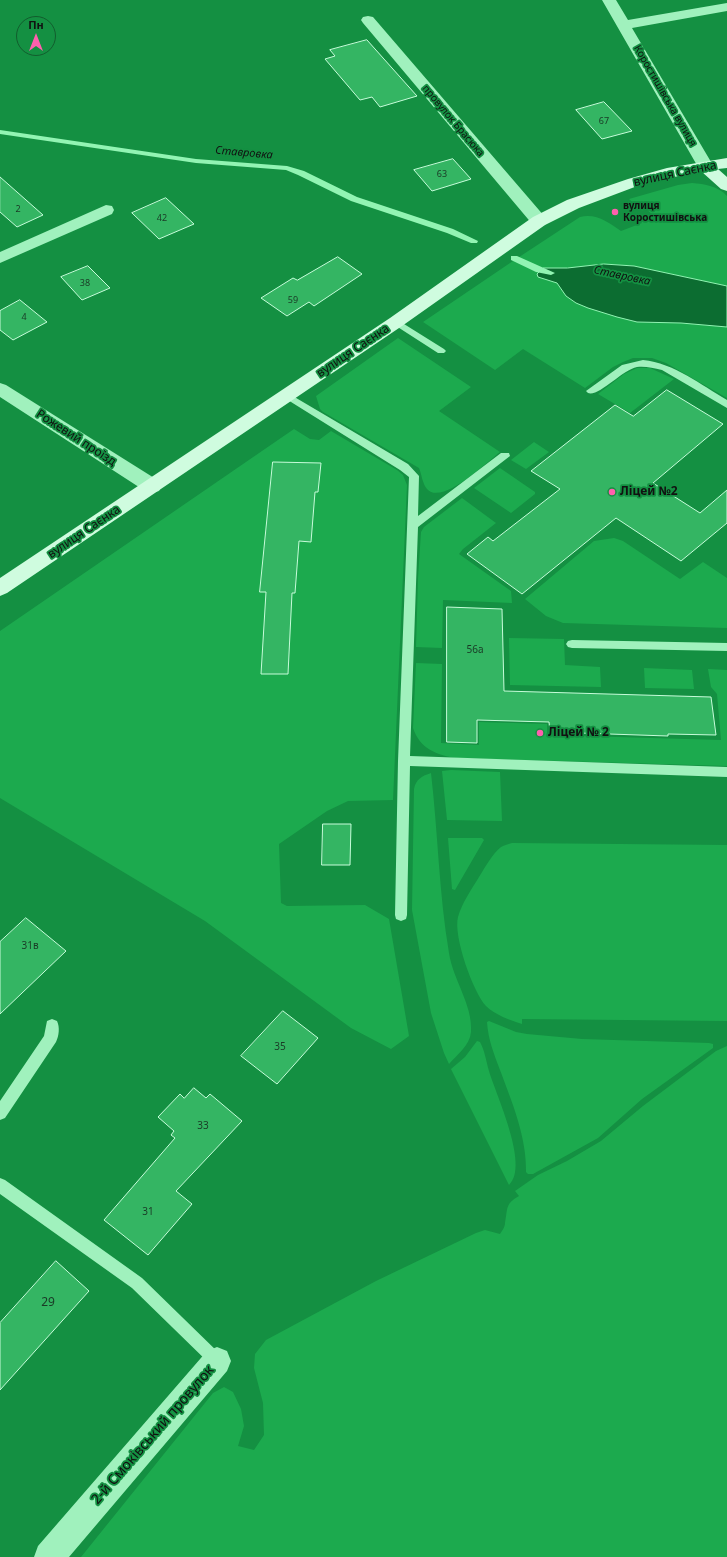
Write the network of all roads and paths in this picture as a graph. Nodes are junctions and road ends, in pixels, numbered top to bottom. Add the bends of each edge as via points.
1 (609, 0) edge
2 (727, 7) edge
3 (368, 20) dead end
4 (624, 25) junction
5 (727, 164) edge
6 (706, 166) junction
7 (727, 186) edge
8 (106, 210) dead end
9 (539, 221) junction
10 (0, 258) edge
11 (396, 322) junction
12 (441, 351) dead end
13 (0, 389) edge
14 (591, 391) dead end
15 (286, 395) junction
16 (727, 405) edge
17 (505, 456) dead end
18 (152, 486) junction
19 (413, 525) junction
20 (0, 588) edge
21 (572, 644) dead end
22 (727, 647) edge
23 (404, 761) junction
24 (727, 772) edge
25 (401, 915) dead end
26 (52, 1024) dead end
27 (0, 1113) edge
28 (0, 1185) edge
29 (216, 1361) joint
30 (48, 1557) edge

1 - 4 street, Коростишівська вулиця
2 - 4 street
3 - 9 street, провулок Брасюка
4 - 6 street, Коростишівська вулиця
5 - 6 street, вулиця Саєнка
6 - 7 street, Коростишівська вулиця
6 - 9 street, вулиця Саєнка via 634,182 573,204
8 - 10 street
9 - 11 street, вулиця Саєнка
11 - 12 lane
11 - 15 street, вулиця Саєнка
13 - 18 street, Рожевий проїзд
14 - 16 lane via 632,363 642,362 665,368
15 - 18 street, вулиця Саєнка
15 - 19 lane via 410,471 415,482
17 - 19 lane
18 - 20 street, вулиця Саєнка
19 - 23 lane
21 - 22 lane
23 - 24 lane
23 - 25 lane
26 - 27 lane via 51,1038
28 - 29 lane, 2-й Смоківський провулок via 137,1283
29 - 30 street, 2-й Смоківський провулок

